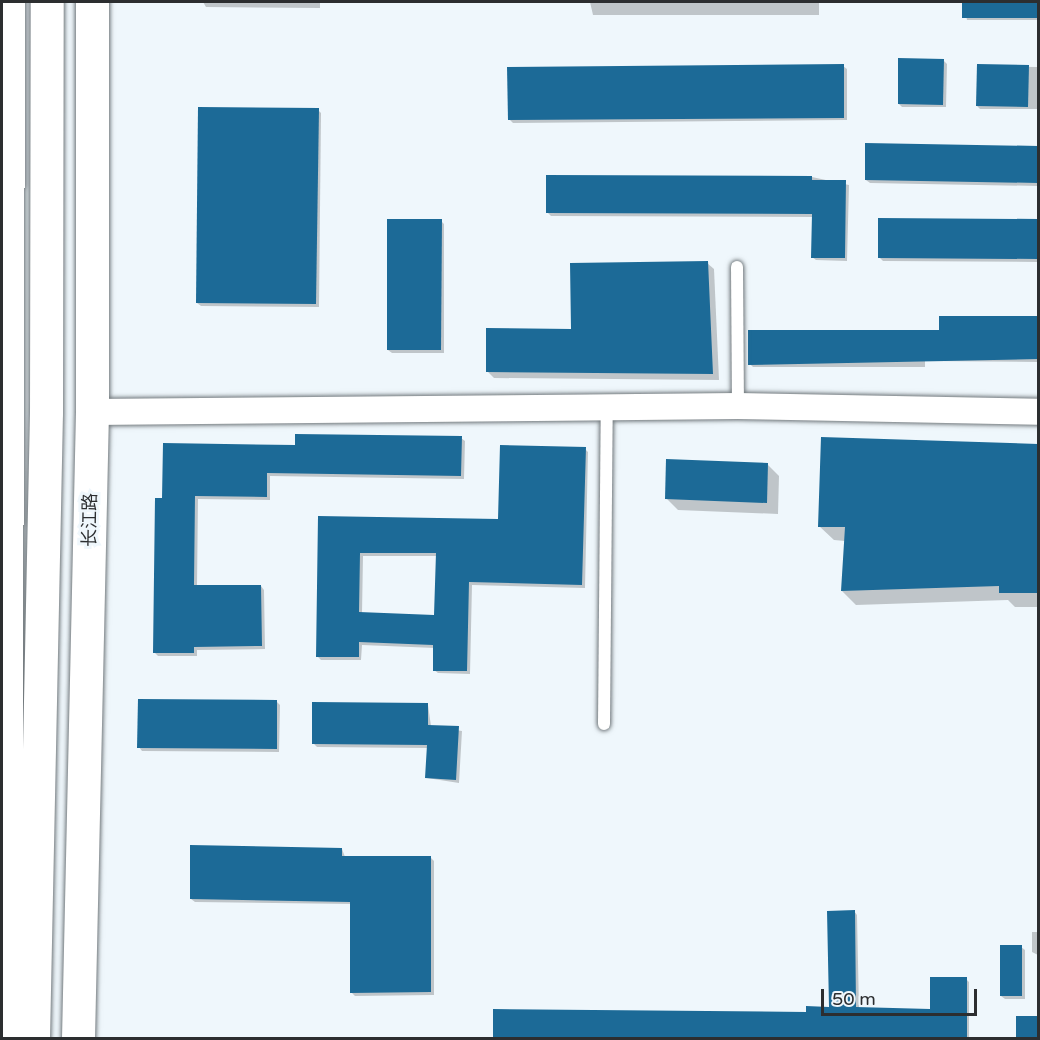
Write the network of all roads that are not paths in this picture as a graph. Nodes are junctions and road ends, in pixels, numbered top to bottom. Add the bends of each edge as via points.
1 (8, 2) edge
2 (47, 2) edge
3 (92, 2) edge
4 (737, 267) dead end
5 (607, 406) junction
6 (738, 406) junction
7 (46, 412) junction
8 (92, 412) junction
9 (1038, 412) edge
10 (4, 413) edge
11 (604, 724) dead end
12 (4, 1038) edge
13 (33, 1038) edge
14 (78, 1038) edge

1 - 10 main road
2 - 7 main road
3 - 8 main road, 长江路
4 - 6 lane
5 - 6 street
5 - 8 street
5 - 11 lane
6 - 9 street
7 - 10 street
7 - 13 main road
8 - 14 main road, 长江路
10 - 12 main road

